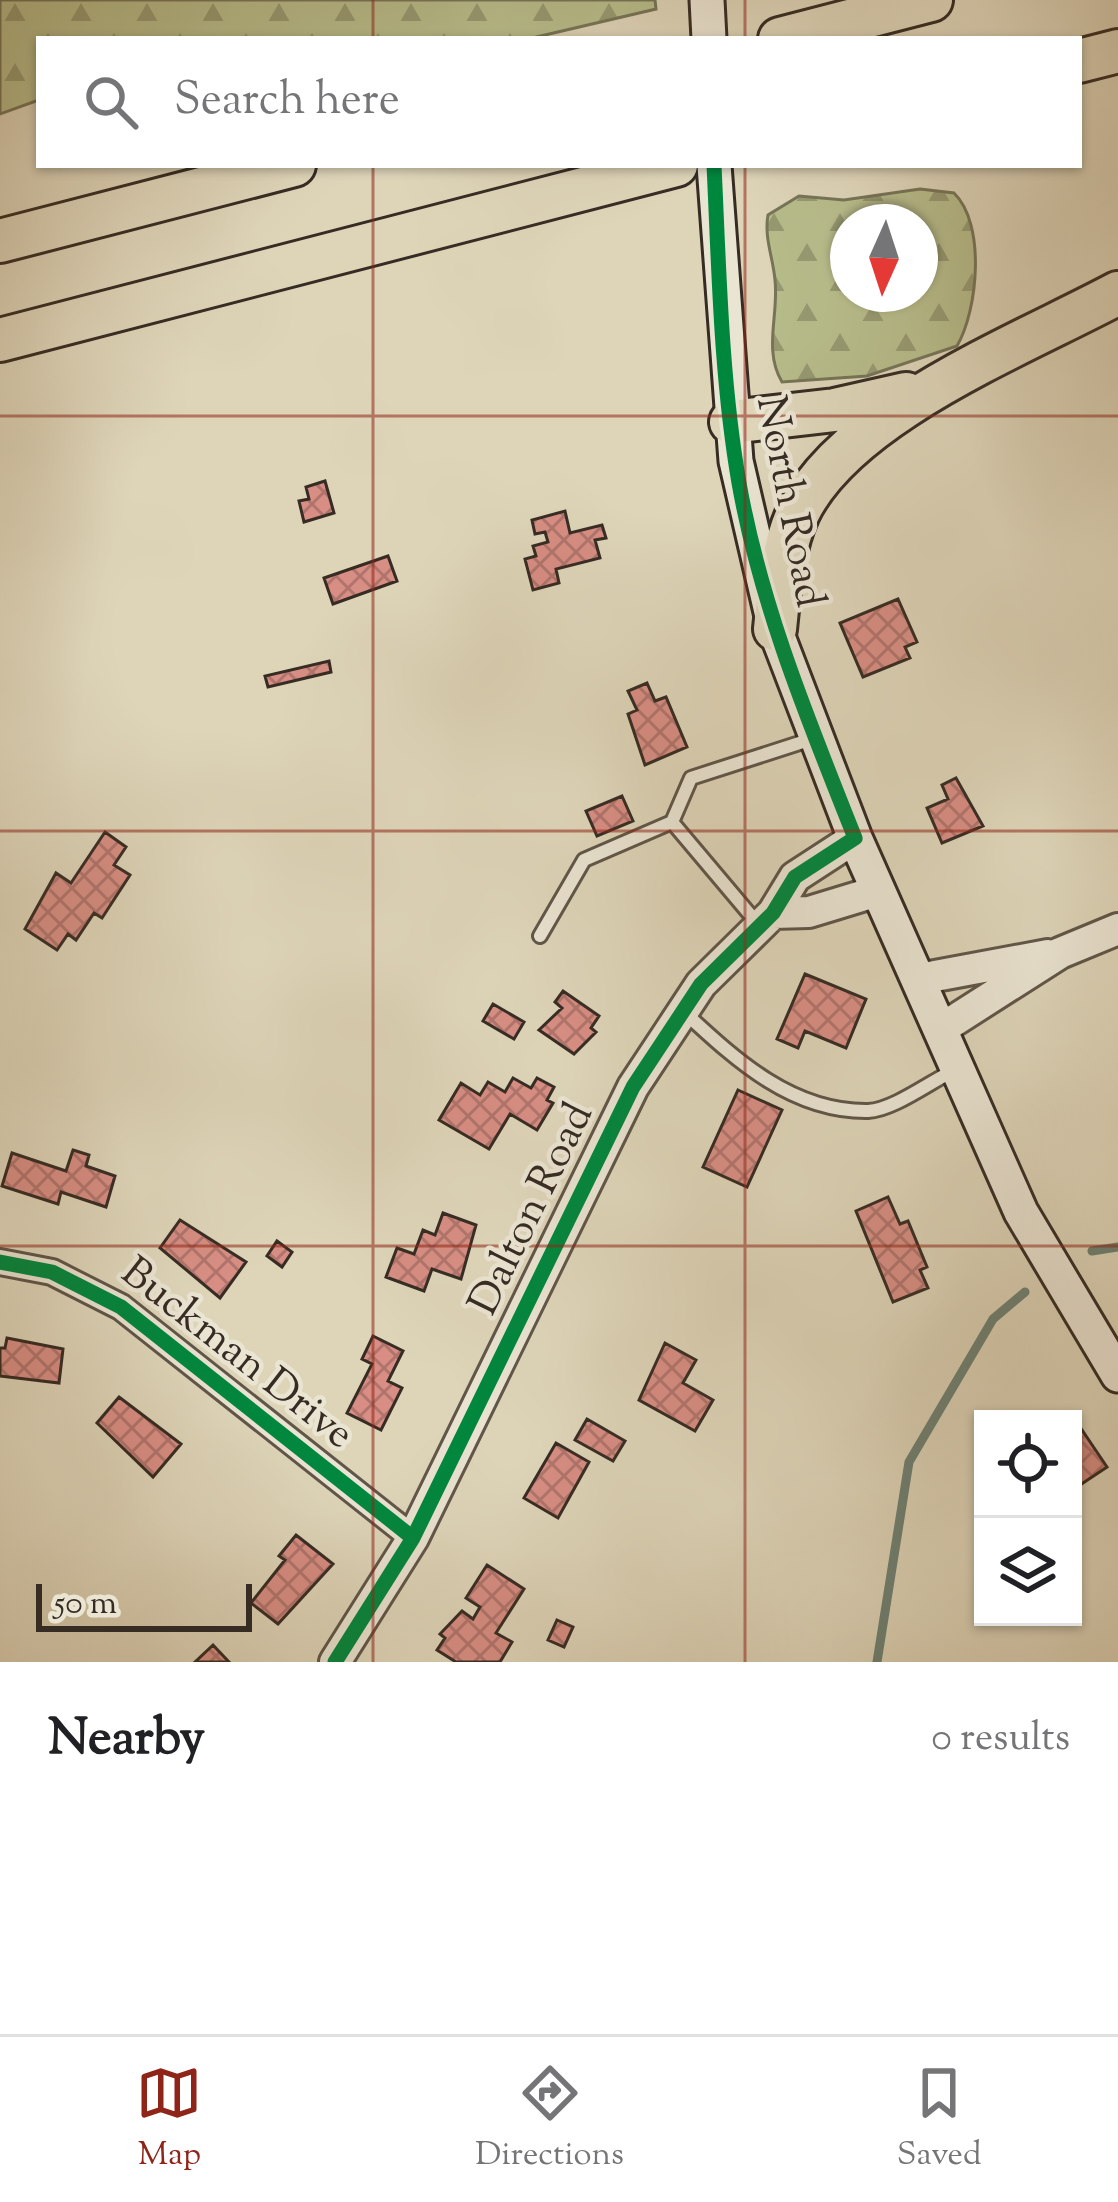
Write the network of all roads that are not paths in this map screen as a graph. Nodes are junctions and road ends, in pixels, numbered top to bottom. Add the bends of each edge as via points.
1 (707, 0) edge
2 (931, 0) edge
3 (709, 36) edge
4 (793, 36) edge
5 (1118, 51) edge
6 (1082, 60) edge
7 (282, 168) edge
8 (664, 168) edge
9 (714, 168) edge
10 (0, 241) edge
11 (1118, 293) edge
12 (0, 340) edge
13 (953, 380) junction
14 (731, 422) junction
15 (775, 629) junction
16 (815, 738) junction
17 (673, 822) junction
18 (855, 838) junction
19 (878, 891) junction
20 (766, 919) junction
21 (1118, 929) edge
22 (540, 937) dead end
23 (1060, 953) junction
24 (919, 979) junction
25 (683, 1011) junction
26 (941, 1029) junction
27 (959, 1068) junction
28 (0, 1262) edge
29 (1118, 1376) edge
30 (413, 1538) junction
31 (335, 1662) edge

1 - 3 main road
2 - 4 highway
5 - 6 highway
7 - 10 highway
8 - 12 highway
9 - 14 main road, North Road
11 - 13 highway
13 - 14 highway via 861,405
13 - 15 highway via 858,436 811,490 786,553
14 - 15 main road, North Road
15 - 16 main road, North Road
16 - 17 lane via 691,778
16 - 18 main road, North Road
17 - 20 lane
17 - 22 lane via 584,860
18 - 19 main road, North Road
18 - 20 street, Dalton Road via 794,877
19 - 20 street
19 - 24 main road, North Road
20 - 25 street, Dalton Road
21 - 23 street
23 - 24 street
23 - 26 street
24 - 26 main road, North Road
25 - 27 lane via 749,1072 794,1095 871,1112
25 - 30 street, Dalton Road via 633,1087
26 - 27 main road, North Road
27 - 29 main road, North Road via 1021,1211
28 - 30 street, Buckman Drive via 52,1272 121,1307
30 - 31 street, Dalton Road

